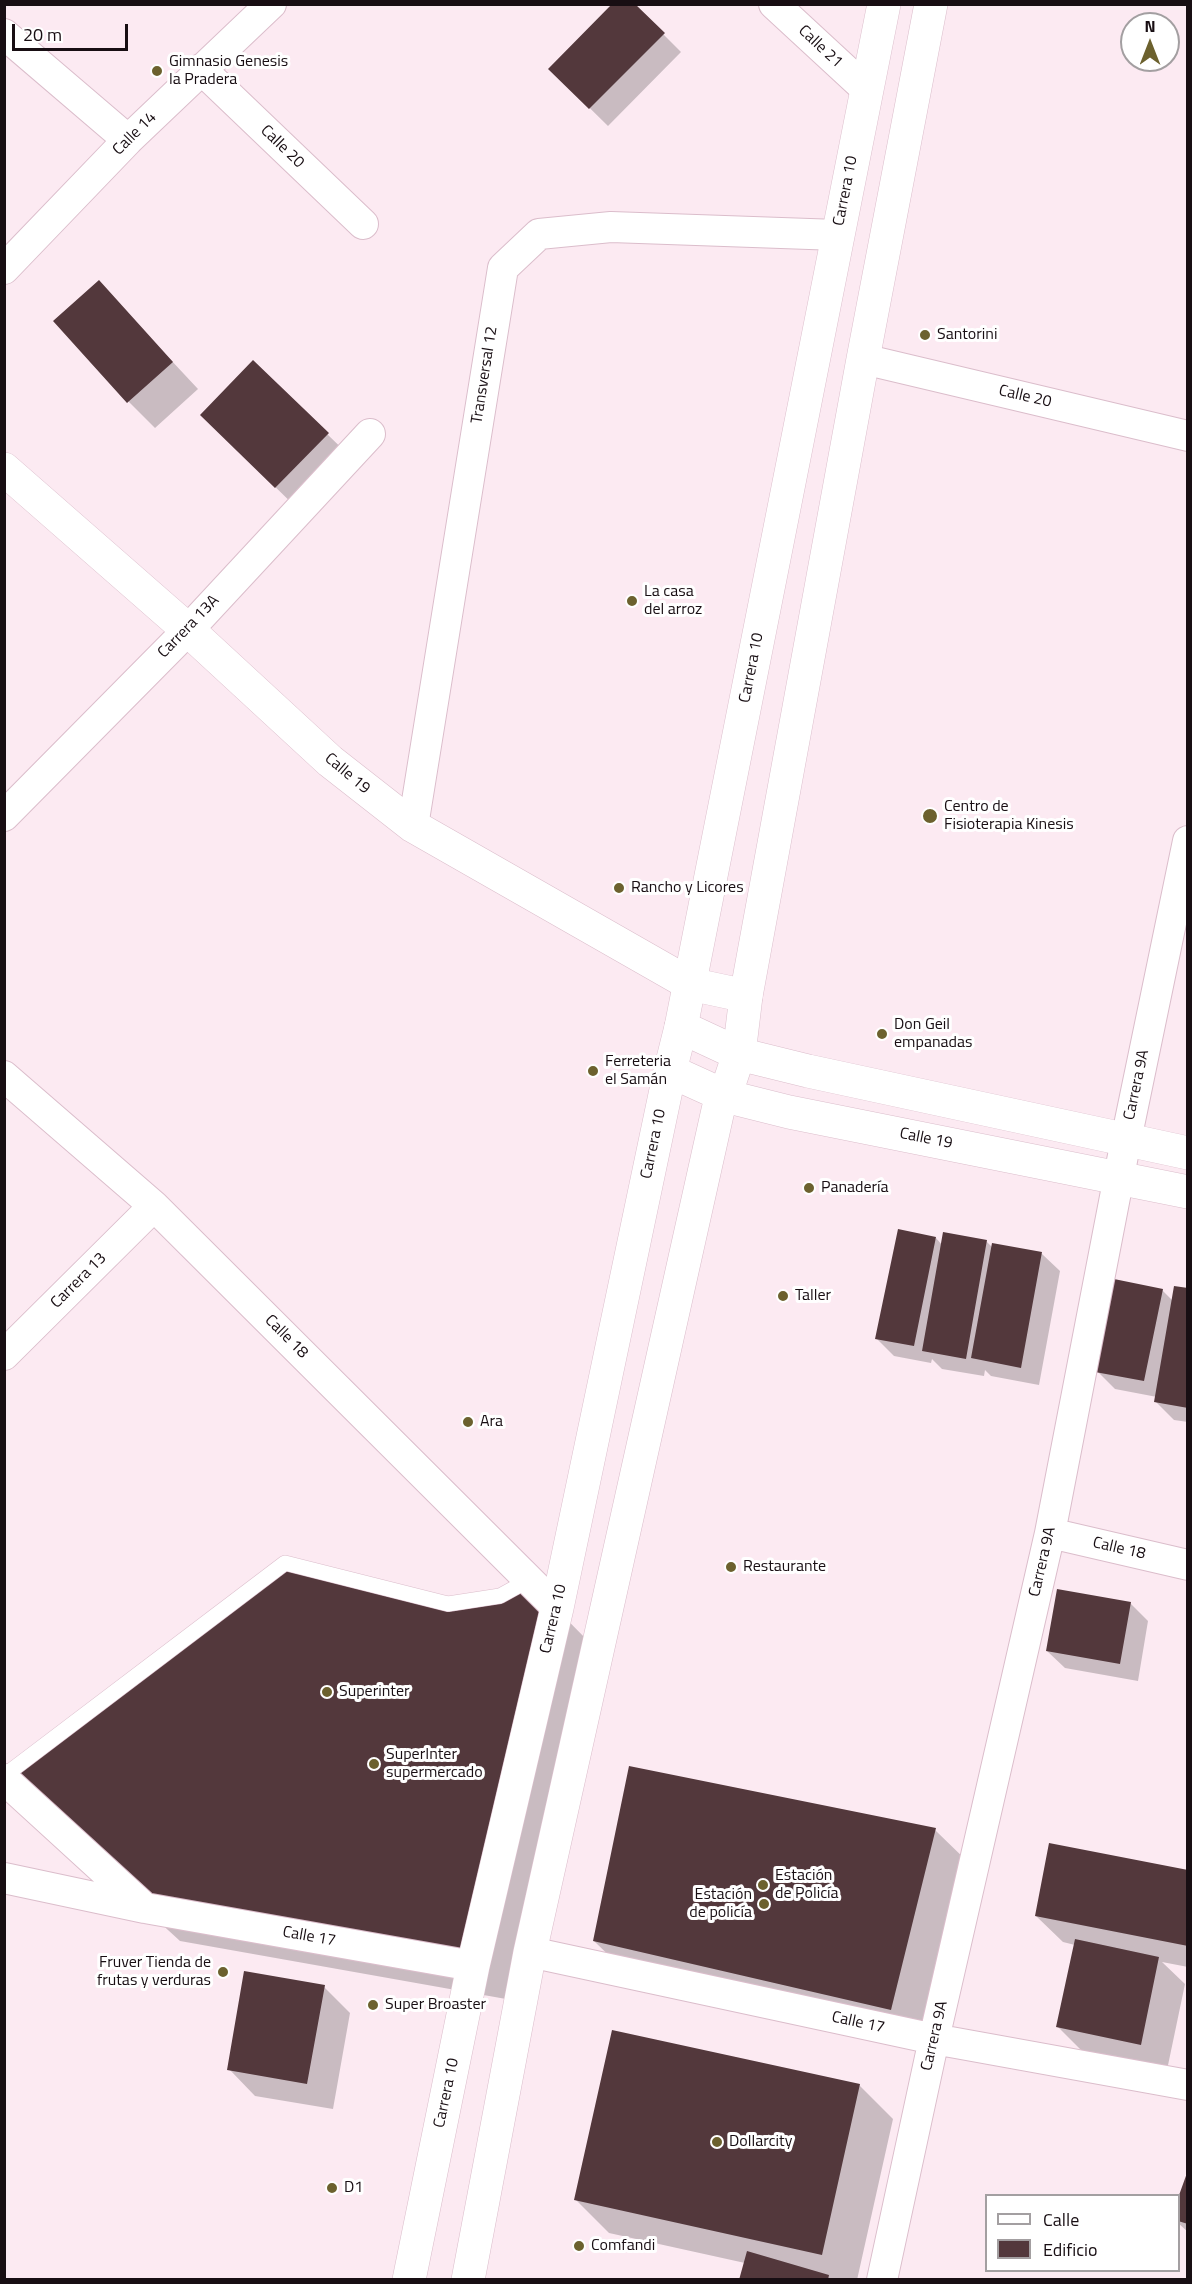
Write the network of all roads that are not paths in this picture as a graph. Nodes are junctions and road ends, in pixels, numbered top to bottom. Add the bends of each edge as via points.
1 (271, 4) edge
2 (774, 4) edge
3 (884, 4) edge
4 (931, 4) edge
5 (4, 34) edge
6 (201, 69) junction
7 (866, 89) junction
8 (128, 140) junction
9 (363, 224) dead end
10 (840, 228) junction
11 (4, 268) edge
12 (863, 359) junction
13 (370, 434) dead end
14 (1188, 436) edge
15 (4, 469) edge
16 (188, 630) junction
17 (4, 816) edge
18 (413, 826) junction
19 (1188, 841) edge
20 (690, 984) junction
21 (746, 996) junction
22 (681, 1026) junction
23 (739, 1054) junction
24 (670, 1071) junction
25 (4, 1076) edge
26 (725, 1096) junction
27 (1126, 1140) junction
28 (1188, 1153) edge
29 (1119, 1178) junction
30 (1188, 1192) edge
31 (154, 1206) junction
32 (4, 1355) edge
33 (1050, 1533) junction
34 (1188, 1565) edge
35 (529, 1580) junction
36 (557, 1608) junction
37 (4, 1778) edge
38 (4, 1878) edge
39 (145, 1908) junction
40 (530, 1952) junction
41 (473, 1966) junction
42 (934, 2039) junction
43 (1188, 2085) edge
44 (409, 2280) edge
45 (468, 2280) edge
46 (882, 2280) edge

1 - 6 street, Calle 14
2 - 7 street, Calle 21
3 - 7 main road, Carrera 10
4 - 12 main road
5 - 8 street
6 - 8 street, Calle 14
6 - 9 street, Calle 20
7 - 10 main road, Carrera 10
8 - 11 street, Calle 14
10 - 18 street, Transversal 12 via 611,227 539,234 503,268
10 - 20 main road, Carrera 10
12 - 14 street, Calle 20
12 - 21 main road
13 - 16 street, Carrera 13A
15 - 16 main road, Calle 19
16 - 17 street, Carrera 13A
16 - 18 main road, Calle 19 via 330,760
18 - 20 main road, Calle 19
19 - 27 street, Carrera 9A
20 - 21 main road, Calle 19
20 - 22 main road, Carrera 10
21 - 23 main road
22 - 23 main road
22 - 24 main road, Carrera 10
23 - 26 main road
23 - 27 main road
24 - 26 main road, Calle 19
24 - 36 main road, Carrera 10
25 - 31 street, Calle 18
26 - 29 main road, Calle 19
26 - 40 main road via 718,1110
27 - 28 main road
27 - 29 street, Carrera 9A
29 - 30 main road, Calle 19
29 - 33 street, Carrera 9A
31 - 32 street, Carrera 13
31 - 35 street, Calle 18
33 - 34 street, Calle 18
33 - 42 street, Carrera 9A
35 - 36 street, Calle 18
35 - 37 lane via 500,1596 448,1604 285,1563
36 - 41 main road, Carrera 10
37 - 39 street
38 - 39 street, Calle 17
39 - 41 street, Calle 17
40 - 42 street, Calle 17
40 - 45 main road
41 - 44 main road, Carrera 10
42 - 43 street, Calle 17
42 - 46 street, Carrera 9A

